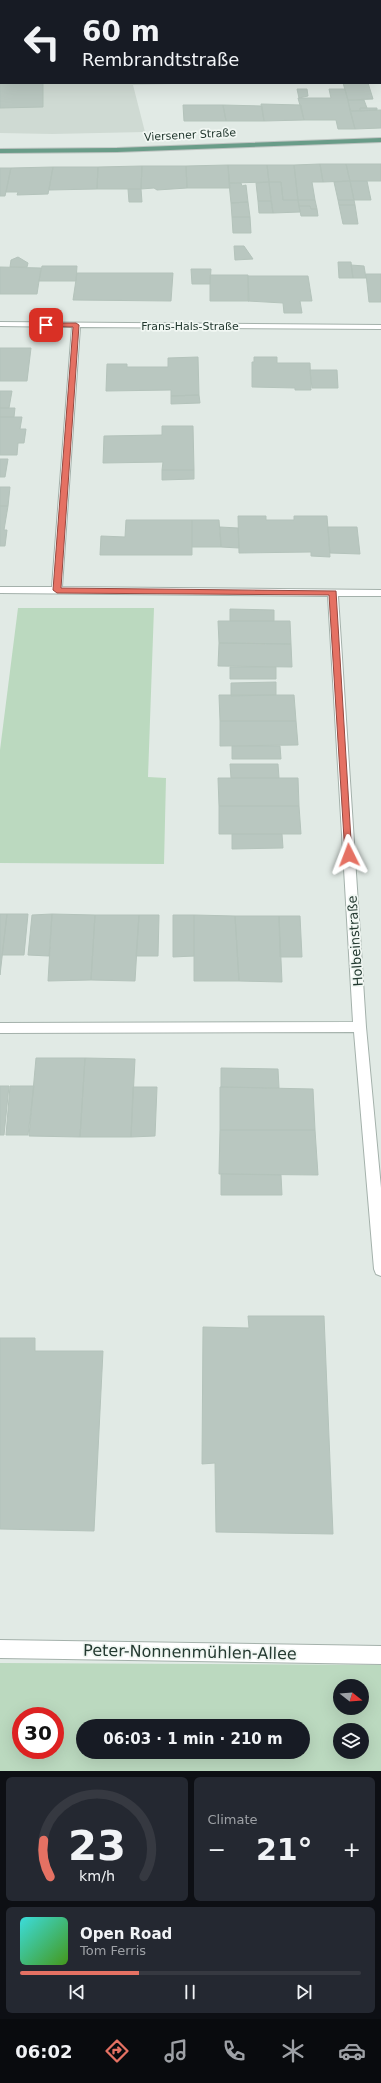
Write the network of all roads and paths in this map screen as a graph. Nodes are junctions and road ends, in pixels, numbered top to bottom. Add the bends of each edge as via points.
1 (381, 140) edge
2 (0, 151) edge
3 (0, 324) edge
4 (76, 325) junction
5 (381, 327) edge
6 (0, 590) edge
7 (57, 590) junction
8 (333, 592) junction
9 (381, 593) edge
10 (360, 1026) junction
11 (0, 1028) edge
12 (381, 1269) edge
13 (0, 1649) edge
14 (381, 1655) edge

1 - 2 main road, Viersener Straße via 117,150
3 - 4 street, Frans-Hals-Straße
4 - 5 street, Frans-Hals-Straße
4 - 7 street
6 - 7 street
7 - 8 street
8 - 9 street
8 - 10 street, Holbeinstraße
10 - 11 street
10 - 12 street, Holbeinstraße
13 - 14 street, Peter-Nonnenmühlen-Allee

